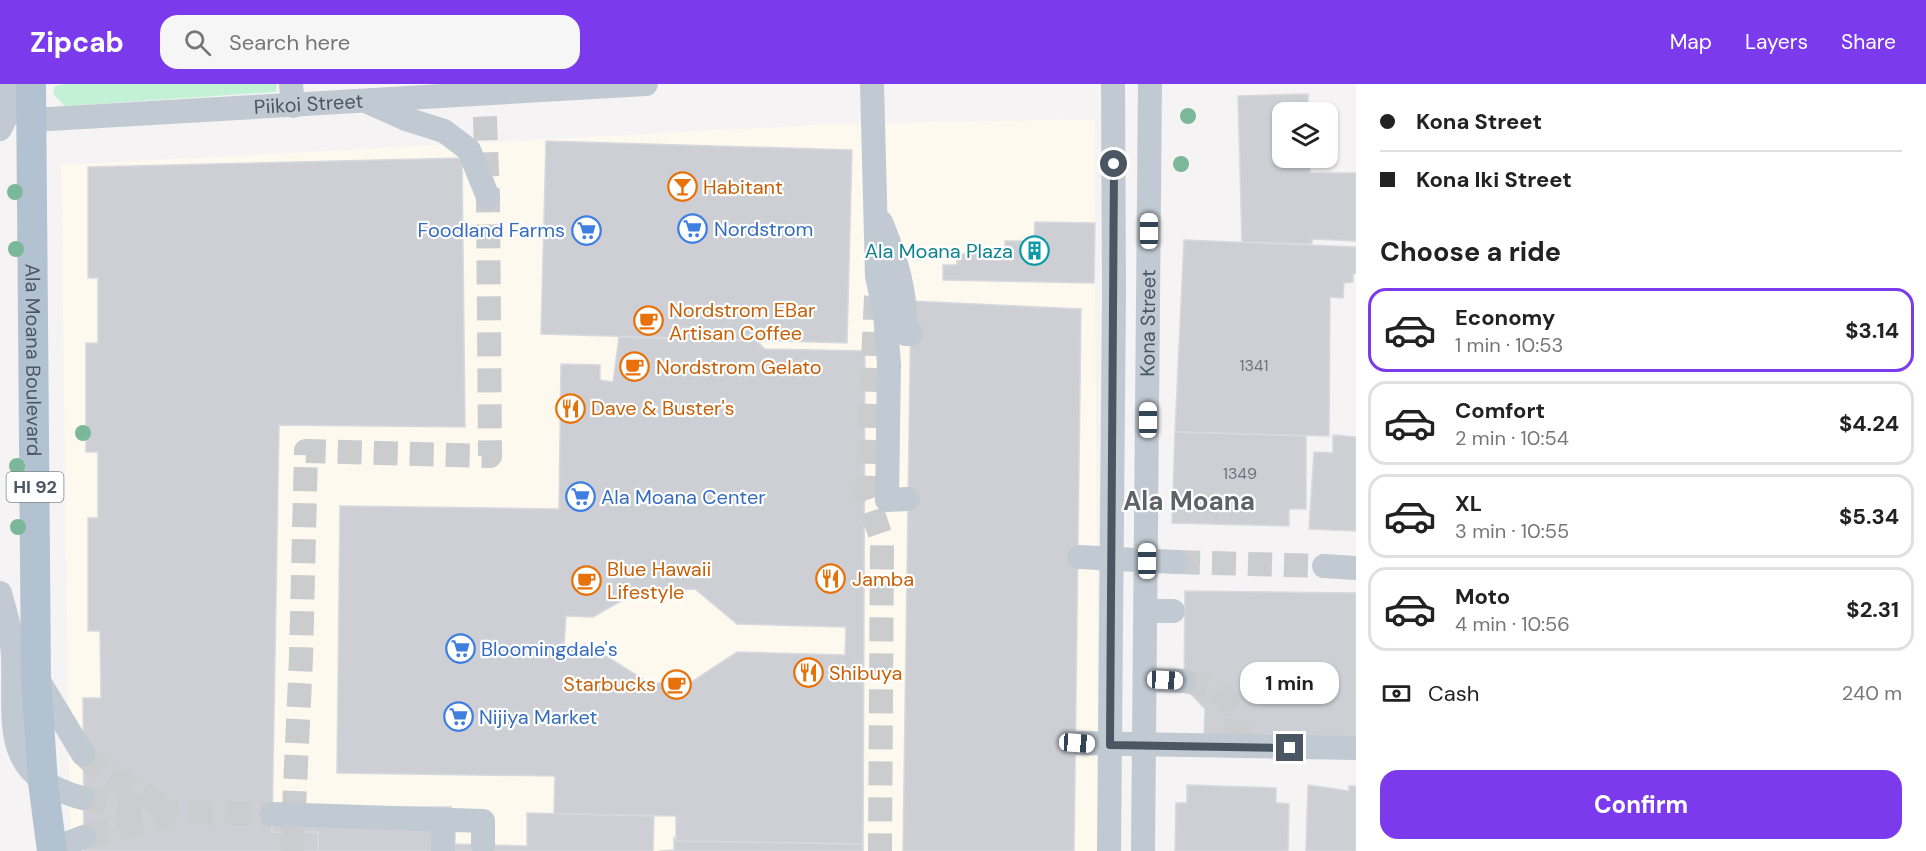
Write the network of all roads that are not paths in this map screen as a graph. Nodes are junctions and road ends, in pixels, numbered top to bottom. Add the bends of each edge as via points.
1 (646, 84) edge
2 (872, 84) edge
3 (1113, 84) edge
4 (1150, 84) edge
5 (482, 90) edge
6 (21, 95) edge
7 (292, 95) edge
8 (366, 101) junction
9 (0, 129) edge
10 (488, 197) dead end
11 (876, 208) junction
12 (910, 334) dead end
13 (908, 499) dead end
14 (1079, 557) dead end
15 (1112, 560) junction
16 (1147, 561) junction
17 (1176, 562) tunnel mouth
18 (1324, 566) tunnel mouth
19 (1356, 568) edge
20 (0, 593) edge
21 (1146, 611) junction
22 (1181, 613) dead end
23 (37, 678) junction
24 (1146, 680) junction
25 (1184, 681) tunnel mouth
26 (1077, 743) dead end
27 (1110, 745) junction
28 (1145, 746) junction
29 (1356, 748) edge
30 (83, 754) tunnel mouth
31 (43, 782) junction
32 (82, 798) tunnel mouth
33 (272, 814) tunnel mouth
34 (444, 820) junction
35 (84, 837) tunnel mouth
36 (483, 845) dead end
37 (52, 850) edge
38 (443, 851) edge
39 (1109, 851) edge
40 (1143, 851) edge

1 - 5 street, Piikoi Street
2 - 11 street
3 - 15 street, Kona Street
4 - 16 street, Kona Street
5 - 8 street, Piikoi Street
6 - 7 street, Piikoi Street
6 - 9 street
6 - 23 main road, Ala Moana Boulevard / HI 92
7 - 8 street, Piikoi Street
8 - 10 street via 406,120 444,131 469,150
11 - 12 street via 899,265 906,334
11 - 13 street via 877,276 890,364 886,500
14 - 15 street
15 - 16 street
15 - 27 street, Kona Street
16 - 17 street
16 - 21 street, Kona Street
18 - 19 street
20 - 31 street via 13,655 16,739 29,770
21 - 22 street
21 - 24 street, Kona Street
23 - 30 street
23 - 31 main road, Ala Moana Boulevard / HI 92
24 - 25 street
24 - 28 street, Kona Street
26 - 27 street
27 - 28 street
27 - 39 street, Kona Street
28 - 29 street via 1237,741
28 - 40 street, Kona Street
31 - 32 street
31 - 37 main road, Ala Moana Boulevard / HI 92
33 - 34 street
34 - 36 street via 483,821
34 - 38 street
35 - 37 street

